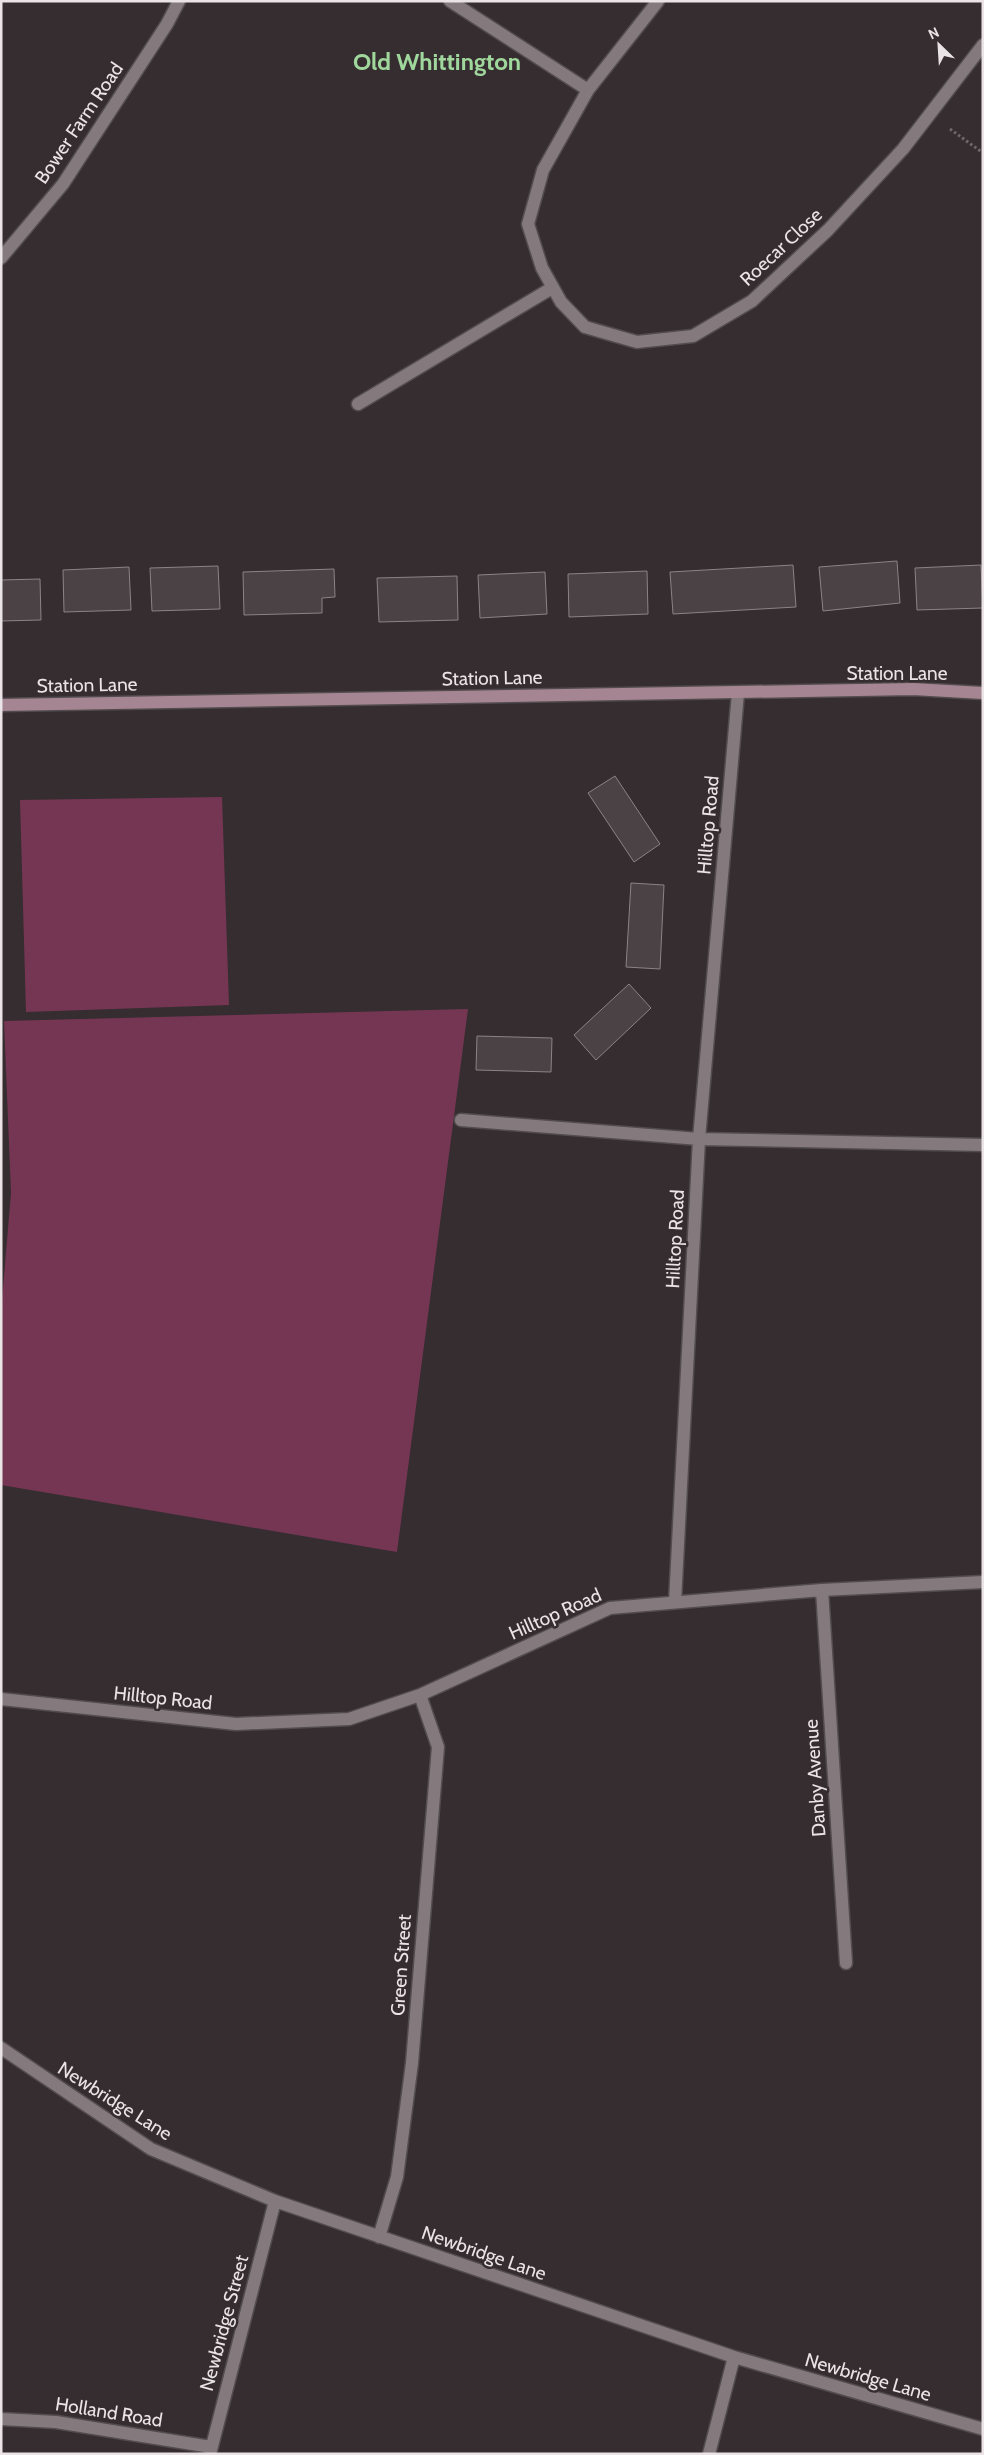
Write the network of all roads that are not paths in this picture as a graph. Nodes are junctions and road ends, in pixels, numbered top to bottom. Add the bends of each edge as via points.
1 (179, 1) edge
2 (450, 1) edge
3 (658, 1) edge
4 (983, 45) edge
5 (588, 90) junction
6 (1, 258) edge
7 (552, 288) junction
8 (358, 404) dead end
9 (738, 693) junction
10 (983, 693) edge
11 (1, 705) edge
12 (461, 1120) dead end
13 (699, 1139) junction
14 (983, 1145) edge
15 (983, 1582) edge
16 (822, 1590) junction
17 (675, 1602) junction
18 (420, 1695) junction
19 (1, 1699) edge
20 (846, 1963) dead end
21 (1, 2048) edge
22 (275, 2201) junction
23 (380, 2237) junction
24 (734, 2357) junction
25 (1, 2419) edge
26 (983, 2429) edge
27 (210, 2450) edge
28 (709, 2454) edge

1 - 6 street, Bower Farm Road via 63,184
2 - 5 street
3 - 5 street, Roecar Close
4 - 7 street, Roecar Close via 903,150 828,230 752,301 693,336 637,342 585,327
5 - 7 street, Roecar Close via 543,170 528,224
7 - 8 street
9 - 10 street, Station Lane via 913,689
9 - 11 street, Station Lane
9 - 13 street, Hilltop Road
12 - 13 street
13 - 14 street
13 - 17 street, Hilltop Road
15 - 16 street
16 - 17 street
16 - 20 street, Danby Avenue
17 - 18 street, Hilltop Road via 610,1608
18 - 19 street, Hilltop Road via 349,1719 236,1724
18 - 23 street, Green Street via 438,1746 412,2063 396,2177
21 - 22 street, Newbridge Lane via 151,2149
22 - 23 street, Newbridge Lane
22 - 27 street, Newbridge Street
23 - 24 street, Newbridge Lane
24 - 26 street, Newbridge Lane
24 - 28 street
25 - 27 street, Holland Road via 56,2422

